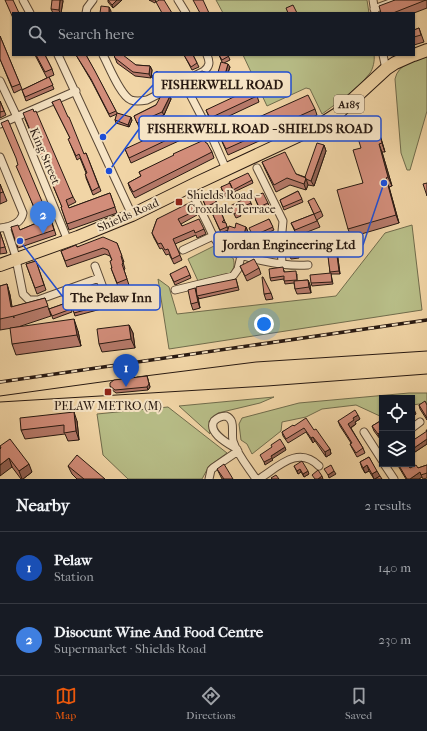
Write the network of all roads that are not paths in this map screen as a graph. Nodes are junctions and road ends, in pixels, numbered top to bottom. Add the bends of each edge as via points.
1 (23, 0) edge
2 (93, 0) edge
3 (178, 0) edge
4 (373, 0) edge
5 (398, 0) edge
6 (375, 11) edge
7 (29, 12) edge
8 (86, 12) edge
9 (185, 12) edge
10 (427, 50) edge
11 (415, 55) edge
12 (58, 56) edge
13 (104, 56) edge
14 (207, 56) edge
15 (383, 56) edge
16 (412, 56) edge
17 (386, 69) junction
18 (0, 81) edge
19 (183, 81) junction
20 (76, 91) junction
21 (17, 117) junction
22 (0, 124) edge
23 (0, 157) edge
24 (257, 168) dead end
25 (226, 169) junction
26 (188, 187) junction
27 (132, 215) junction
28 (3, 227) edge
29 (213, 236) junction
30 (68, 241) junction
31 (183, 250) dead end
32 (241, 256) junction
33 (16, 260) junction
34 (282, 264) junction
35 (0, 265) edge
36 (308, 265) dead end
37 (95, 266) dead end
38 (99, 278) junction
39 (175, 290) dead end
40 (104, 293) dead end
41 (420, 422) dead end
42 (415, 426) edge
43 (364, 432) dead end
44 (237, 450) junction
45 (379, 450) edge
46 (319, 466) dead end
47 (386, 467) edge
48 (209, 479) edge
49 (256, 479) edge
50 (259, 479) edge
51 (394, 479) edge

1 - 7 street
2 - 8 street via 86,8
3 - 9 street
4 - 6 street
5 - 6 street
10 - 11 main road, Shields Road / A185
12 - 20 street
13 - 19 street via 121,90 132,101 146,100
14 - 19 street via 210,63 208,68
15 - 17 street
16 - 17 main road, Shields Road / A185
17 - 25 main road, Shields Road / A185 via 337,114 315,128
18 - 21 street, King Street
19 - 25 street
20 - 21 street
20 - 27 street
21 - 22 street
21 - 30 street, King Street
23 - 28 street via 23,213 18,222
24 - 34 street via 282,221
25 - 26 main road, Shields Road / A185
26 - 27 main road, Shields Road / A185
26 - 29 street
27 - 30 main road, Shields Road / A185
28 - 33 street
29 - 31 street
29 - 32 street via 222,246
30 - 33 main road, Shields Road / A185
32 - 34 street
32 - 39 street via 238,269 233,276
33 - 35 main road, Shields Road / A185
33 - 38 street via 24,294 29,300 38,300
34 - 36 street
37 - 38 street
38 - 40 street
41 - 42 street
43 - 45 street
44 - 44 street via 215,431 213,426 216,420 223,416 230,418
44 - 48 street via 211,470
44 - 49 street
46 - 50 street via 308,458 296,457
47 - 51 street

